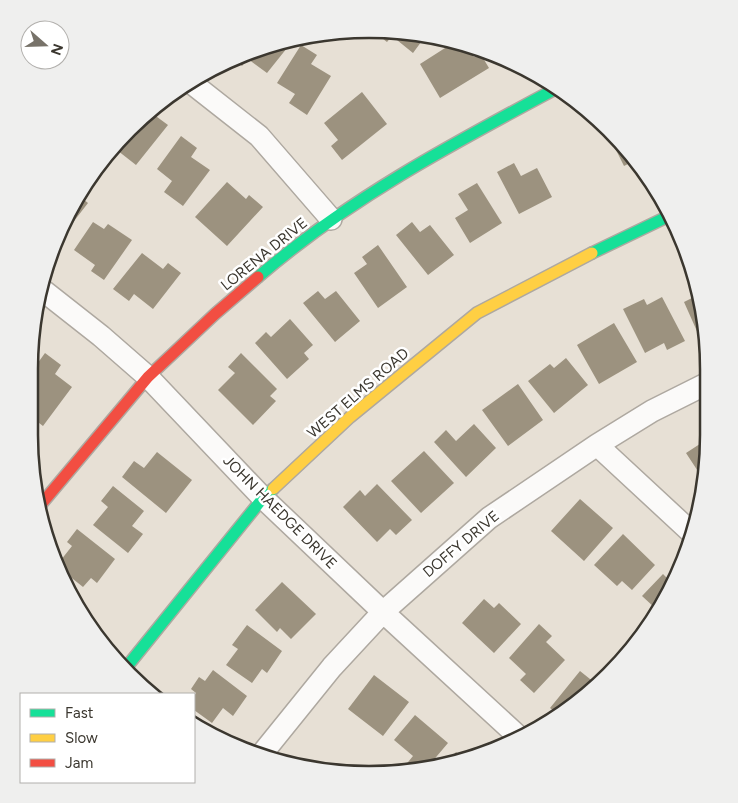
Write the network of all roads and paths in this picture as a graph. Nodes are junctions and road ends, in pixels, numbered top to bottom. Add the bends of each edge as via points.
1 (196, 86) edge
2 (548, 90) edge
3 (664, 218) edge
4 (331, 219) junction
5 (47, 293) edge
6 (148, 377) junction
7 (700, 387) edge
8 (597, 445) junction
9 (263, 498) junction
10 (44, 500) edge
11 (687, 528) edge
12 (383, 612) junction
13 (130, 663) edge
14 (514, 732) edge
15 (266, 749) edge

1 - 4 street via 259,136
2 - 4 main road, LORENA DRIVE via 398,176
3 - 9 main road, WEST ELMS ROAD via 477,313 350,417
4 - 6 main road, LORENA DRIVE via 222,307
5 - 6 street, JOHN HAEDGE DRIVE
6 - 9 street, JOHN HAEDGE DRIVE
6 - 10 main road, LORENA DRIVE
7 - 8 street, DOFFY DRIVE via 652,411
8 - 11 street
8 - 12 street, DOFFY DRIVE via 489,518
9 - 12 street, JOHN HAEDGE DRIVE
9 - 13 main road, WEST ELMS ROAD
12 - 14 street, JOHN HAEDGE DRIVE
12 - 15 street, DOFFY DRIVE via 332,667

